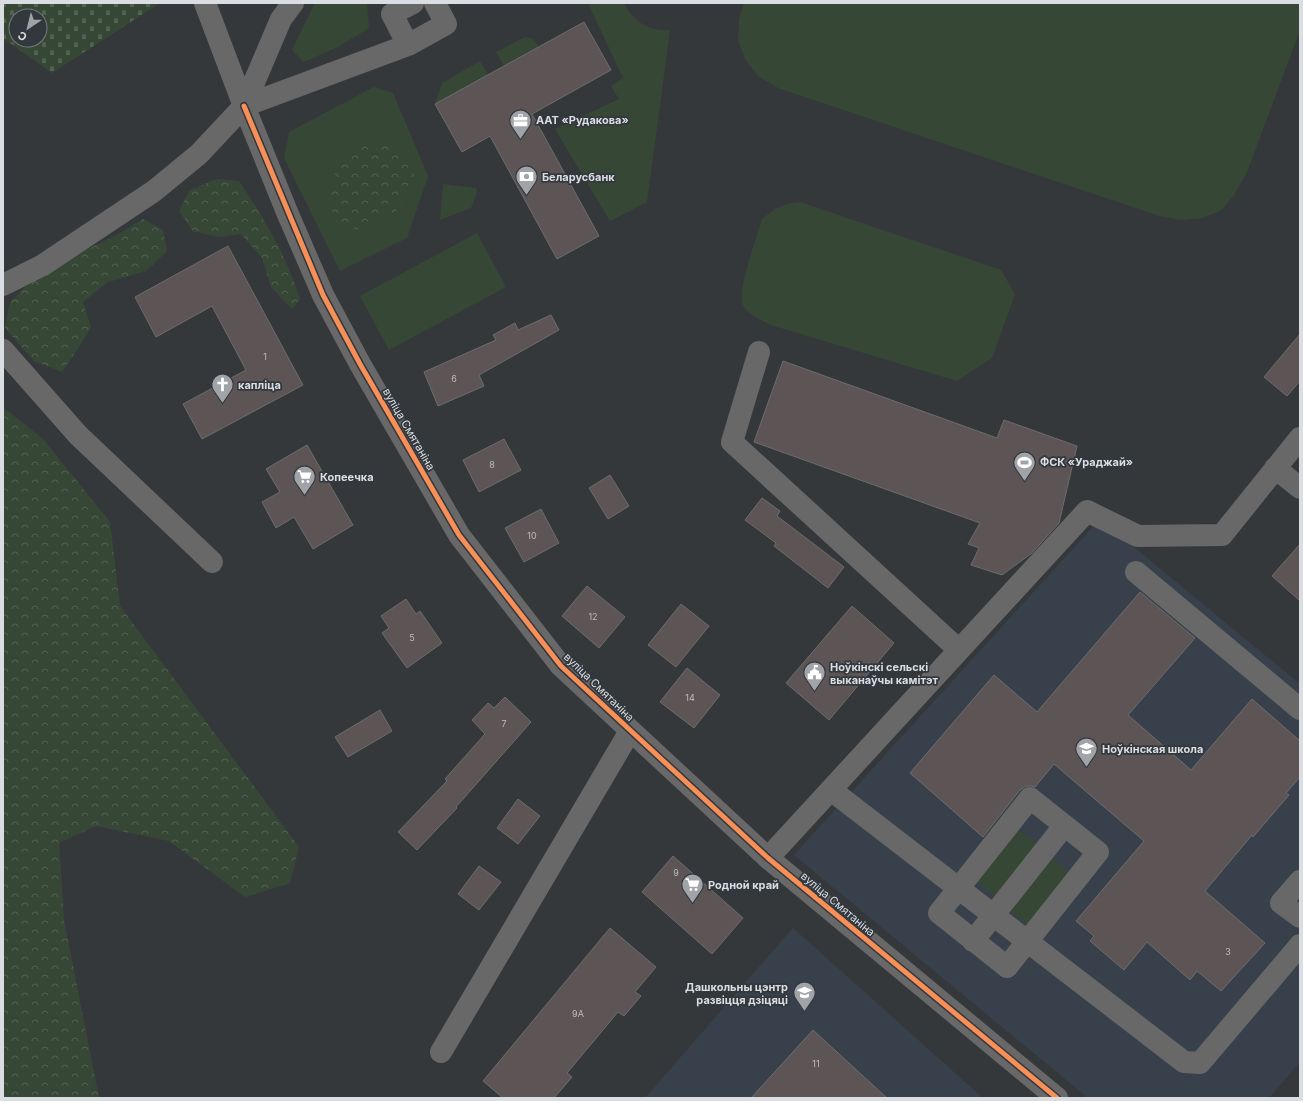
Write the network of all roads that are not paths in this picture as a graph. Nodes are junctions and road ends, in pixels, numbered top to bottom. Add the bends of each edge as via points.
1 (204, 3) edge
2 (413, 3) edge
3 (434, 3) edge
4 (287, 11) edge
5 (408, 45) junction
6 (244, 106) junction
7 (3, 285) edge
8 (3, 350) edge
9 (759, 352) dead end
10 (1300, 438) edge
11 (1276, 468) junction
12 (1300, 488) edge
13 (212, 562) dead end
14 (1136, 572) dead end
15 (959, 650) junction
16 (1300, 709) edge
17 (630, 731) junction
18 (831, 790) junction
19 (1064, 826) junction
20 (768, 858) junction
21 (1300, 881) edge
22 (959, 888) junction
23 (993, 915) junction
24 (1300, 917) edge
25 (973, 941) junction
26 (1028, 941) junction
27 (1300, 945) edge
28 (441, 1052) dead end
29 (1057, 1098) edge

1 - 6 street, вуліца Смятаніна
2 - 5 street via 392,14
3 - 5 street via 446,24
4 - 6 street
5 - 6 street
6 - 7 street via 199,154 154,191 43,265
6 - 17 street, вуліца Смятаніна via 323,295 360,364 460,535 561,666
8 - 13 street via 78,435
9 - 15 street via 732,442
10 - 11 street
11 - 12 street
11 - 15 street via 1222,535 1138,536 1087,511
14 - 16 street
15 - 18 street
17 - 20 street, вуліца Смятаніна
17 - 28 street
18 - 20 street
18 - 22 street
19 - 22 street via 1030,798
19 - 23 street
19 - 26 street via 1098,852
20 - 29 street, вуліца Смятаніна
21 - 24 street via 1281,903
22 - 23 street
22 - 25 street via 939,914
23 - 25 street
23 - 26 street
25 - 26 street via 1007,967
26 - 27 street via 1184,1062 1200,1063

